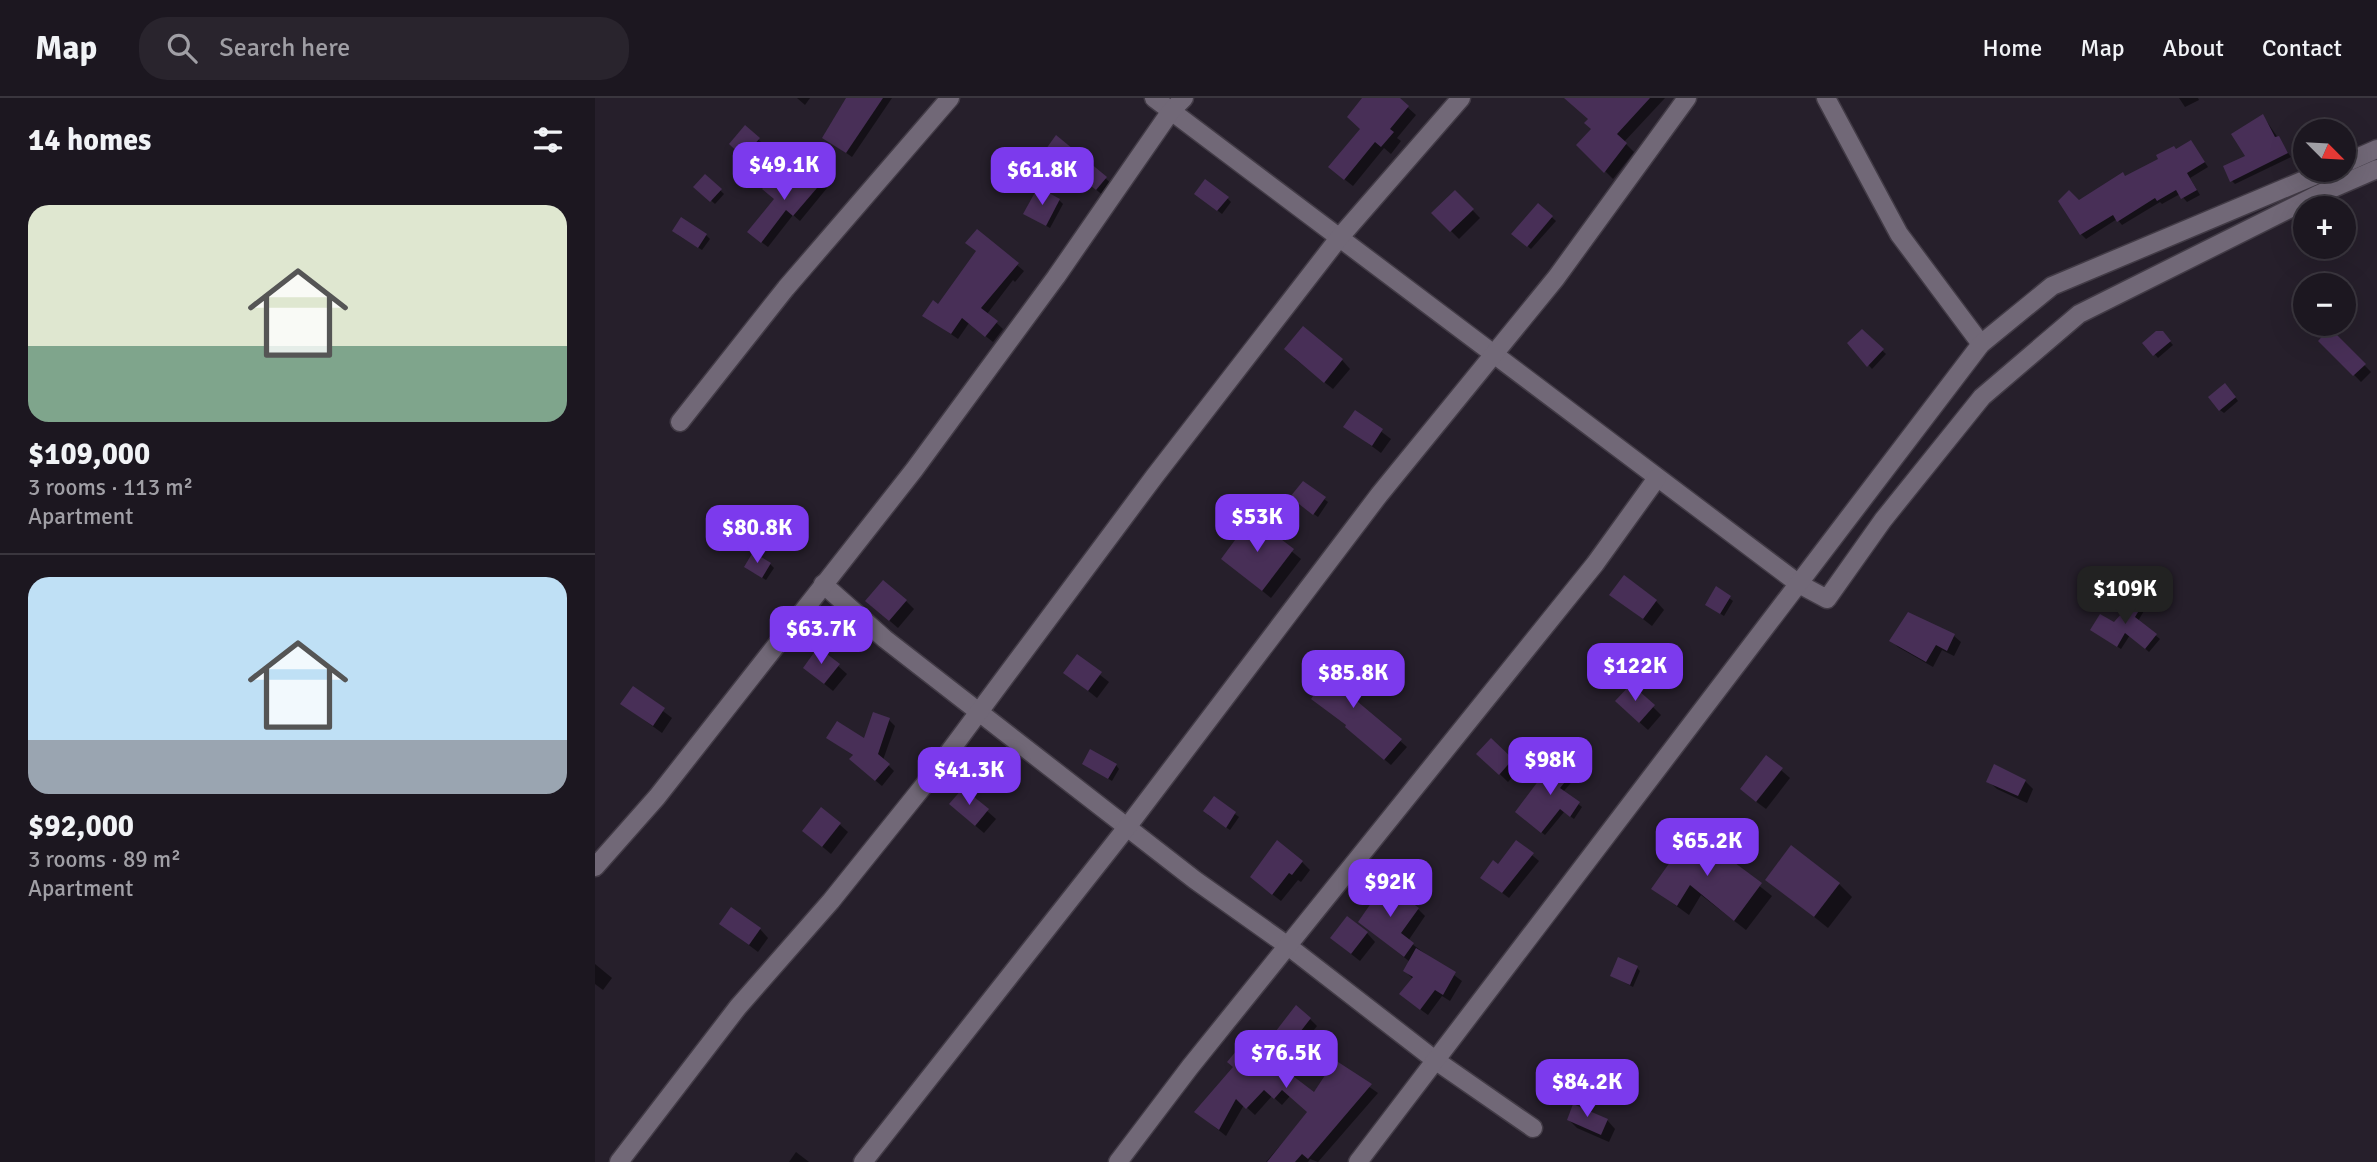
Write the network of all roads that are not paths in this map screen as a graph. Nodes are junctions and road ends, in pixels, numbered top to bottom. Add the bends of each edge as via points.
1 (950, 98) edge
2 (1154, 98) edge
3 (1184, 98) edge
4 (1461, 98) edge
5 (1687, 98) edge
6 (1826, 98) edge
7 (1171, 111) junction
8 (2377, 149) edge
9 (2356, 158) edge
10 (2377, 169) edge
11 (2300, 182) edge
12 (1339, 238) junction
13 (1981, 344) junction
14 (1495, 355) junction
15 (680, 422) dead end
16 (1657, 478) junction
17 (823, 584) junction
18 (1798, 584) junction
19 (979, 714) junction
20 (1128, 826) junction
21 (595, 867) edge
22 (1289, 946) junction
23 (1435, 1060) junction
24 (1533, 1128) dead end
25 (619, 1162) edge
26 (863, 1162) edge
27 (1118, 1162) edge
28 (1358, 1162) edge

1 - 15 street via 786,288
2 - 7 street
3 - 7 street
4 - 12 street
5 - 14 street via 1602,218
6 - 13 street via 1899,234
7 - 12 street
7 - 17 street via 984,378
8 - 9 street
10 - 18 street via 2079,314 1982,397 1883,520 1827,599
11 - 13 street via 2052,286
12 - 14 street
12 - 19 street
13 - 18 street
14 - 16 street
14 - 20 street via 1379,495
16 - 18 street
16 - 22 street via 1595,564
17 - 19 street
17 - 21 street via 657,797
18 - 23 street
19 - 20 street
19 - 25 street via 831,901 738,1007
20 - 22 street
20 - 26 street
22 - 23 street
22 - 27 street
23 - 24 street
23 - 28 street

